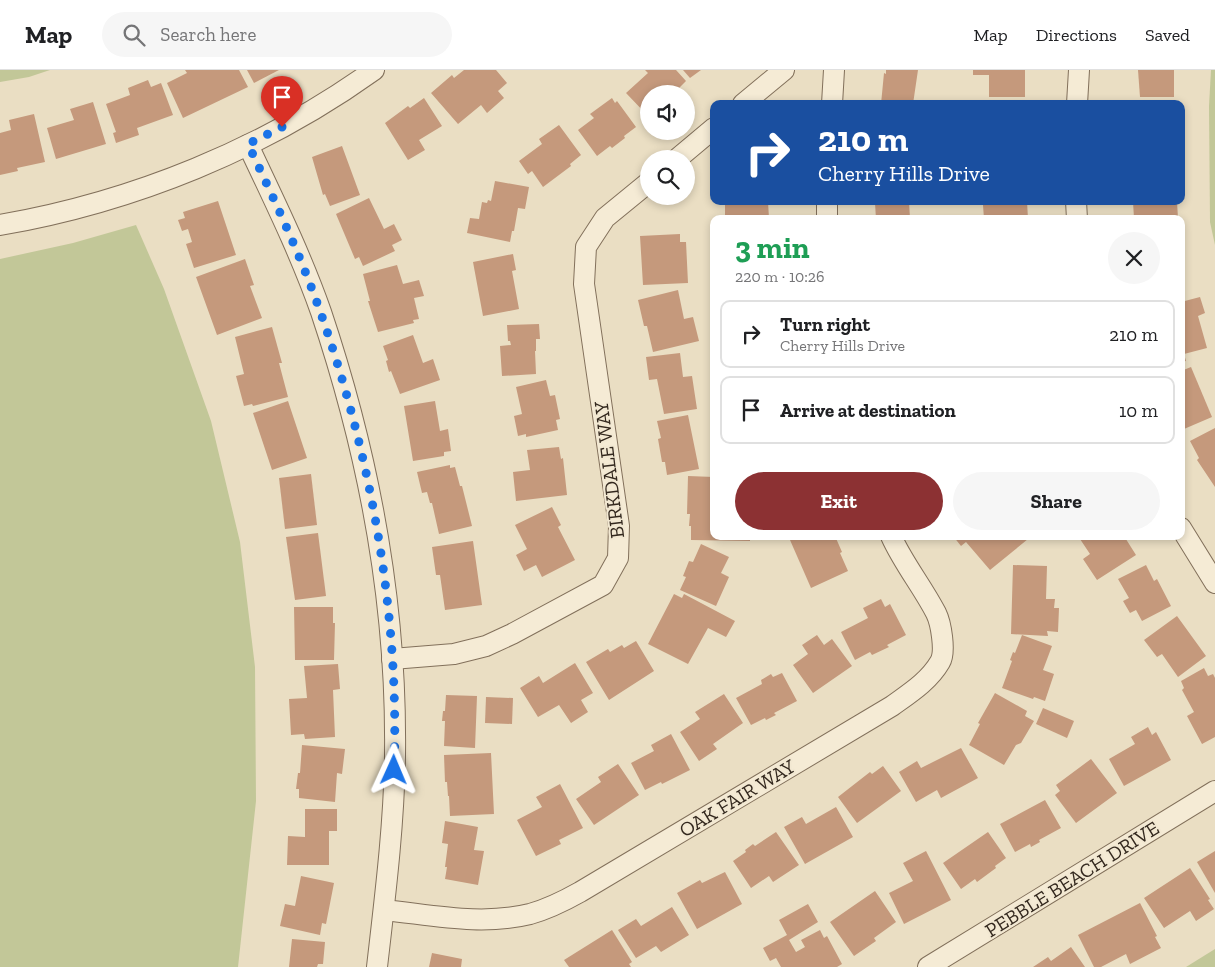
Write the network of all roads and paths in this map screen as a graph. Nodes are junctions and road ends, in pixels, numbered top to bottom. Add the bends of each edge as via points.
1 (374, 70) edge
2 (784, 70) edge
3 (834, 70) edge
4 (1080, 70) edge
5 (748, 100) edge
6 (832, 100) edge
7 (1077, 100) edge
8 (710, 131) edge
9 (248, 144) junction
10 (687, 150) edge
11 (640, 189) edge
12 (0, 225) edge
13 (1185, 534) edge
14 (893, 540) edge
15 (1215, 583) edge
16 (392, 659) junction
17 (1215, 790) edge
18 (384, 910) junction
19 (376, 967) edge
20 (928, 967) edge

1 - 9 street via 298,118
2 - 5 street
3 - 6 street
4 - 7 street
8 - 10 street
9 - 12 street via 156,183 94,204
9 - 16 street via 316,301 347,396 368,482 383,570
11 - 16 street, BIRKDALE WAY via 605,218 586,247 584,284 619,526 618,558 603,585 486,646 454,654
13 - 15 street
14 - 18 street, OAK FAIR WAY via 936,614 942,636 942,660 922,685 892,706 556,904 531,914 502,919 472,920
16 - 18 street via 395,754
17 - 20 street, PEBBLE BEACH DRIVE
18 - 19 street

